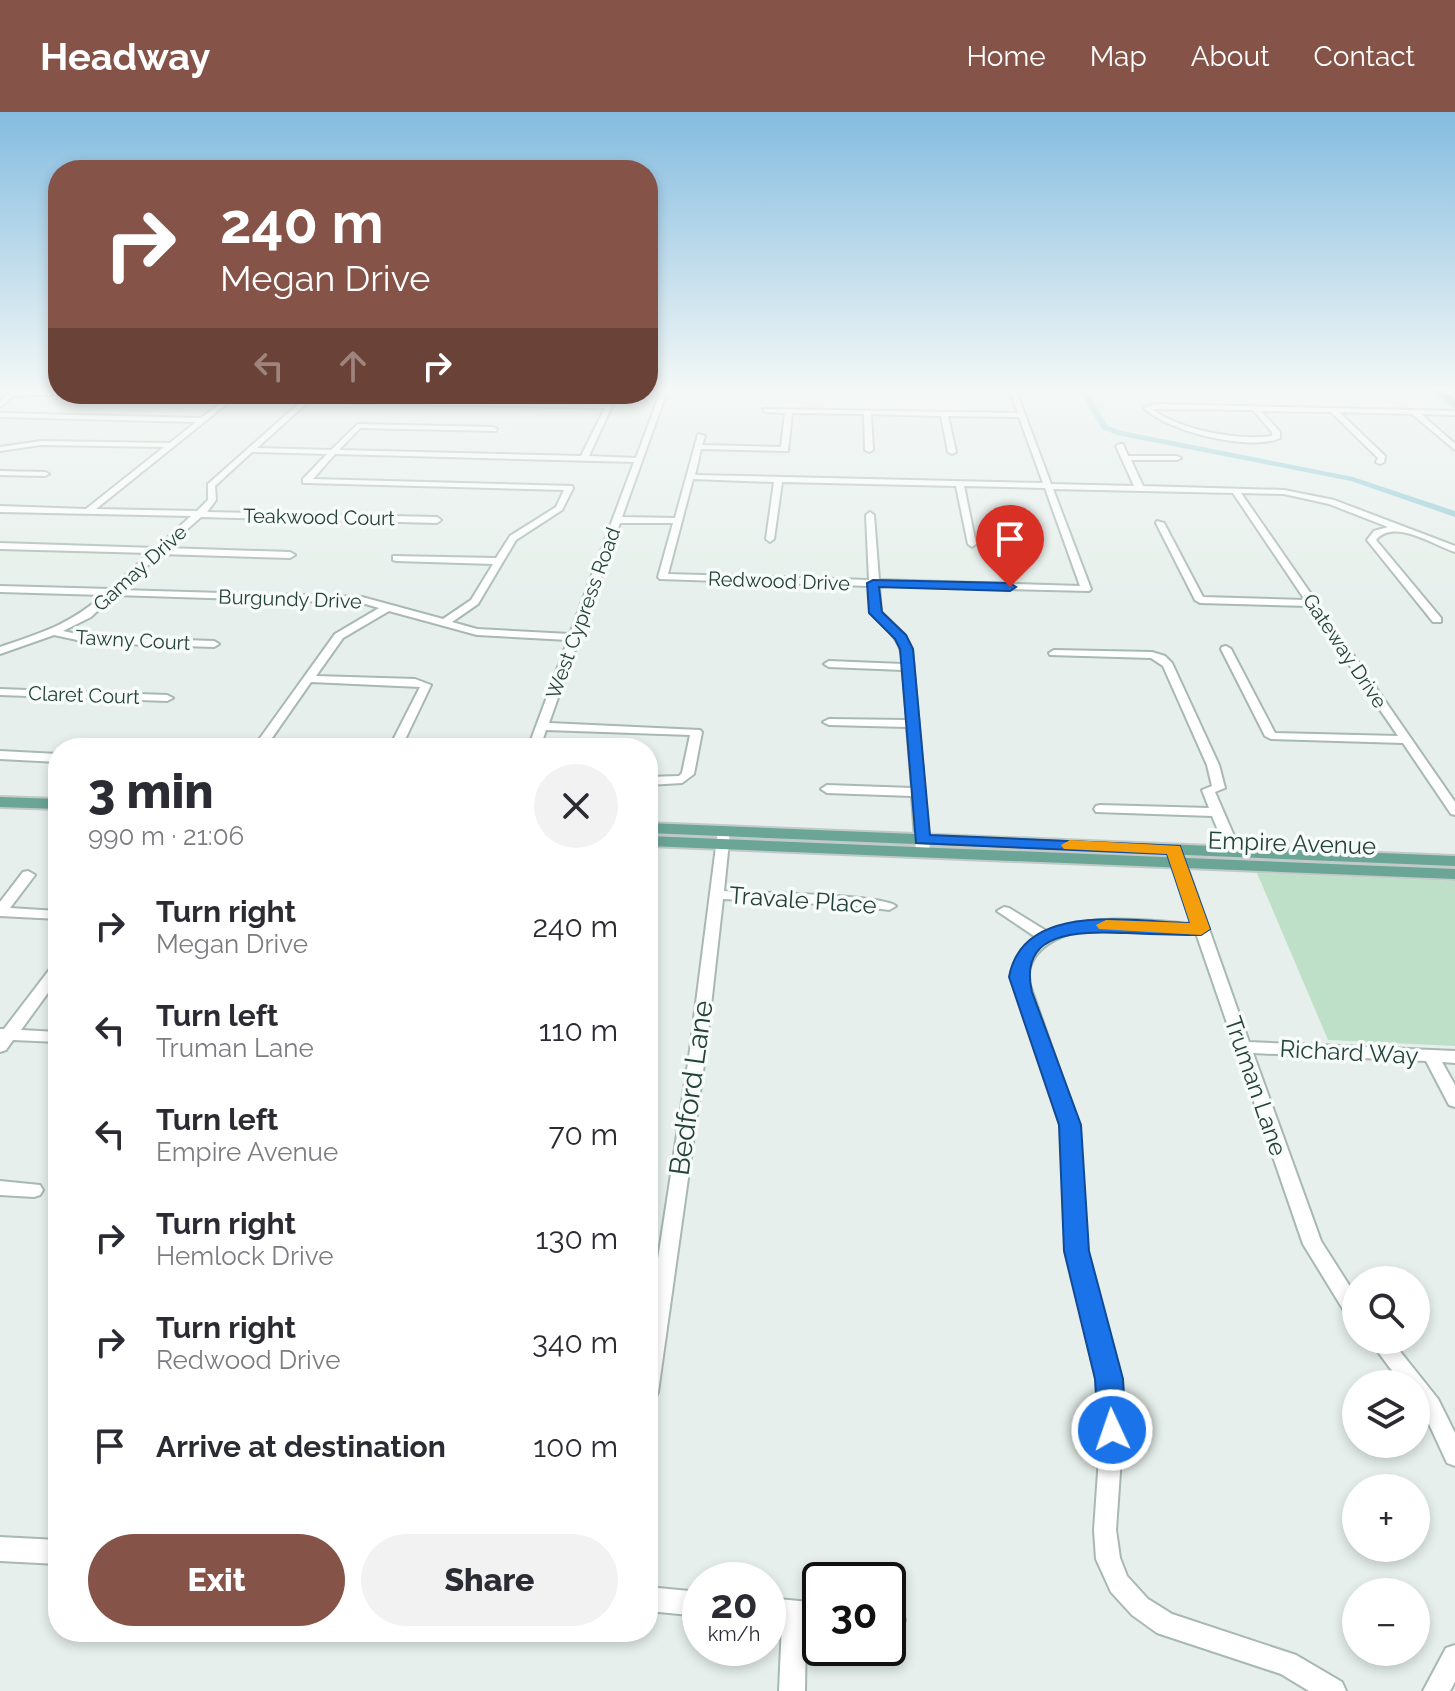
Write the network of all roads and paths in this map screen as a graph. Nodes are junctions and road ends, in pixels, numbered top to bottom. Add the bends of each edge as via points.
1 (151, 462) edge
2 (237, 462) edge
3 (324, 462) edge
4 (638, 462) edge
5 (695, 462) edge
6 (1040, 462) edge
7 (1126, 462) edge
8 (0, 473) edge
9 (45, 474) dead end
10 (690, 477) junction
11 (778, 479) junction
12 (959, 483) junction
13 (1049, 485) junction
14 (1139, 487) junction
15 (1235, 490) junction
16 (0, 509) edge
17 (88, 511) junction
18 (200, 514) junction
19 (870, 515) dead end
20 (437, 520) dead end
21 (618, 520) junction
22 (678, 521) junction
23 (1160, 523) dead end
24 (1396, 527) junction
25 (770, 539) dead end
26 (972, 544) dead end
27 (0, 546) edge
28 (1455, 549) edge
29 (160, 551) junction
30 (290, 555) dead end
31 (396, 558) dead end
32 (499, 561) junction
33 (873, 583) junction
34 (0, 589) edge
35 (116, 593) junction
36 (1313, 603) junction
37 (388, 607) junction
38 (1437, 620) dead end
39 (444, 623) junction
40 (53, 632) junction
41 (575, 637) junction
42 (214, 644) dead end
43 (1226, 649) dead end
44 (0, 651) edge
45 (1054, 653) dead end
46 (829, 664) dead end
47 (908, 667) junction
48 (308, 679) junction
49 (0, 692) edge
50 (167, 698) dead end
51 (829, 722) dead end
52 (912, 724) junction
53 (542, 726) junction
54 (266, 738) edge
55 (400, 738) edge
56 (538, 738) edge
57 (1406, 740) junction
58 (0, 755) edge
59 (48, 757) edge
60 (658, 780) edge
61 (827, 789) dead end
62 (918, 792) junction
63 (0, 802) edge
64 (48, 804) edge
65 (1100, 809) dead end
66 (1455, 811) edge
67 (1218, 812) junction
68 (0, 814) edge
69 (48, 816) edge
70 (658, 829) edge
71 (724, 837) junction
72 (658, 840) edge
73 (923, 846) junction
74 (1234, 852) junction
75 (1176, 856) junction
76 (1455, 861) edge
77 (1455, 874) edge
78 (28, 875) dead end
79 (717, 895) junction
80 (889, 906) dead end
81 (1004, 911) dead end
82 (0, 912) edge
83 (48, 914) edge
84 (1201, 929) junction
85 (1044, 936) junction
86 (48, 981) edge
87 (48, 1037) edge
88 (3, 1038) edge
89 (1242, 1047) junction
90 (1431, 1056) junction
91 (1455, 1057) edge
92 (1455, 1101) edge
93 (0, 1188) edge
94 (34, 1190) dead end
95 (1342, 1291) edge
96 (658, 1320) edge
97 (1391, 1354) edge
98 (1404, 1370) edge
99 (1430, 1405) edge
100 (1455, 1456) edge
101 (0, 1549) edge
102 (48, 1551) edge
103 (658, 1600) edge
104 (682, 1602) edge
105 (786, 1612) edge
106 (794, 1613) junction
107 (802, 1614) edge
108 (1455, 1657) edge
109 (792, 1691) edge
110 (1333, 1691) edge
111 (1436, 1691) edge

1 - 17 street
2 - 18 street, Gamay Drive via 211,486 212,500
3 - 32 street via 306,481 569,488 559,508 513,538
4 - 21 street, West Cypress Road
5 - 10 street
6 - 13 street
7 - 14 street
8 - 9 street
10 - 11 street
10 - 22 street
11 - 12 street
11 - 25 street
12 - 13 street
12 - 26 street
13 - 14 street
13 - 33 street, Redwood Drive via 1086,589
14 - 15 street
15 - 24 street via 1314,497
15 - 36 street, Gateway Drive
16 - 17 street, Teakwood Court
17 - 18 street, Teakwood Court
18 - 20 street, Teakwood Court
18 - 29 street, Gamay Drive
19 - 33 street
21 - 22 street
21 - 41 street, West Cypress Road
22 - 33 street, Redwood Drive via 663,577
23 - 36 street via 1200,600
24 - 28 street
24 - 38 street via 1371,540
27 - 29 street
29 - 30 street
29 - 35 street, Gamay Drive
31 - 32 street
32 - 39 street via 475,602
33 - 47 street via 876,613 901,637
34 - 35 street, Burgundy Drive
35 - 37 street, Burgundy Drive via 348,599
35 - 40 street, Gamay Drive
36 - 57 street, Gateway Drive
37 - 39 street, Burgundy Drive
37 - 48 street via 339,636
39 - 41 street, Burgundy Drive via 477,632
40 - 42 street, Tawny Court via 91,640
40 - 44 street, Gamay Drive
41 - 53 street, West Cypress Road
43 - 57 street via 1271,736
45 - 67 street via 1161,658 1213,765 1219,788 1208,790
46 - 47 street
47 - 52 street
48 - 54 street
48 - 55 street via 426,685
49 - 50 street, Claret Court
51 - 52 street
52 - 62 street
53 - 56 street, West Cypress Road
53 - 60 street via 696,732 688,774
57 - 66 street, Gateway Drive
58 - 59 street
61 - 62 street
62 - 73 street
63 - 64 main road
65 - 67 street
67 - 74 street
68 - 69 main road
70 - 71 main road, Empire Avenue
71 - 72 main road, Empire Avenue
71 - 73 main road, Empire Avenue
71 - 79 street, Bedford Lane
73 - 75 main road, Empire Avenue
74 - 75 main road, Empire Avenue
74 - 76 main road, Empire Avenue
75 - 77 main road, Empire Avenue
75 - 84 street, Truman Lane
78 - 82 street
79 - 80 street, Travale Place
79 - 96 street, Bedford Lane
81 - 85 street
82 - 83 street
84 - 85 street via 1075,926
84 - 89 street, Truman Lane
85 - 110 street via 1021,963 1019,977 1070,1125 1076,1251 1109,1379 1113,1414 1108,1559 1119,1584 1166,1624 1287,1664
86 - 88 street
87 - 88 street
89 - 90 street, Richard Way
89 - 95 street, Truman Lane via 1312,1244
90 - 91 street, Richard Way
90 - 92 street
93 - 94 street
97 - 98 street
99 - 100 street
101 - 102 street
103 - 104 street
105 - 106 street
106 - 107 street
106 - 109 street
108 - 111 street

